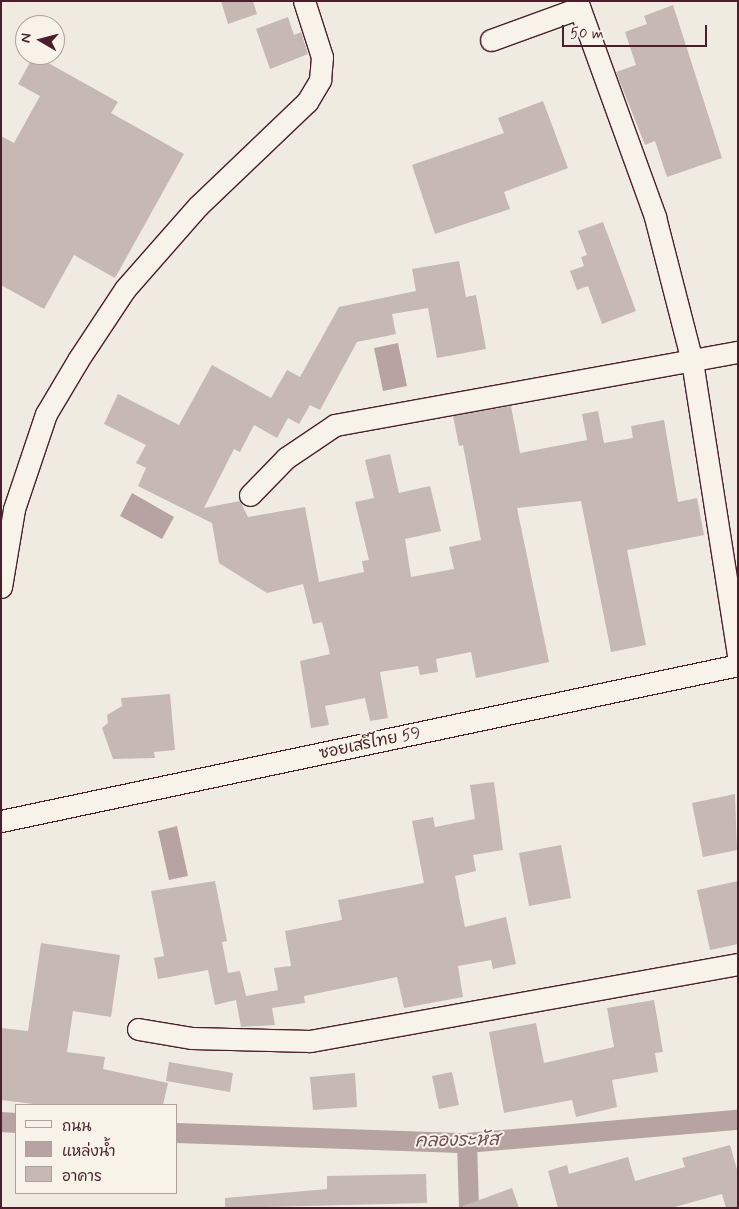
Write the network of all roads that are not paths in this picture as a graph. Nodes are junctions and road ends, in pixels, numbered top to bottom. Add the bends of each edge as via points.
1 (304, 1) edge
2 (578, 5) edge
3 (491, 40) dead end
4 (738, 352) edge
5 (692, 361) junction
6 (250, 495) dead end
7 (1, 587) edge
8 (738, 655) edge
9 (738, 665) edge
10 (1, 821) edge
11 (738, 964) edge
12 (138, 1029) dead end

1 - 7 street via 322,57 320,80 307,102 198,206 125,289 78,360 46,414 14,509
2 - 3 street
2 - 5 street via 656,217
4 - 5 street
5 - 6 street via 487,399 373,414 335,425 286,458
5 - 8 street
9 - 10 street, ซอยเสรีไทย 59
11 - 12 street via 310,1041 192,1038

